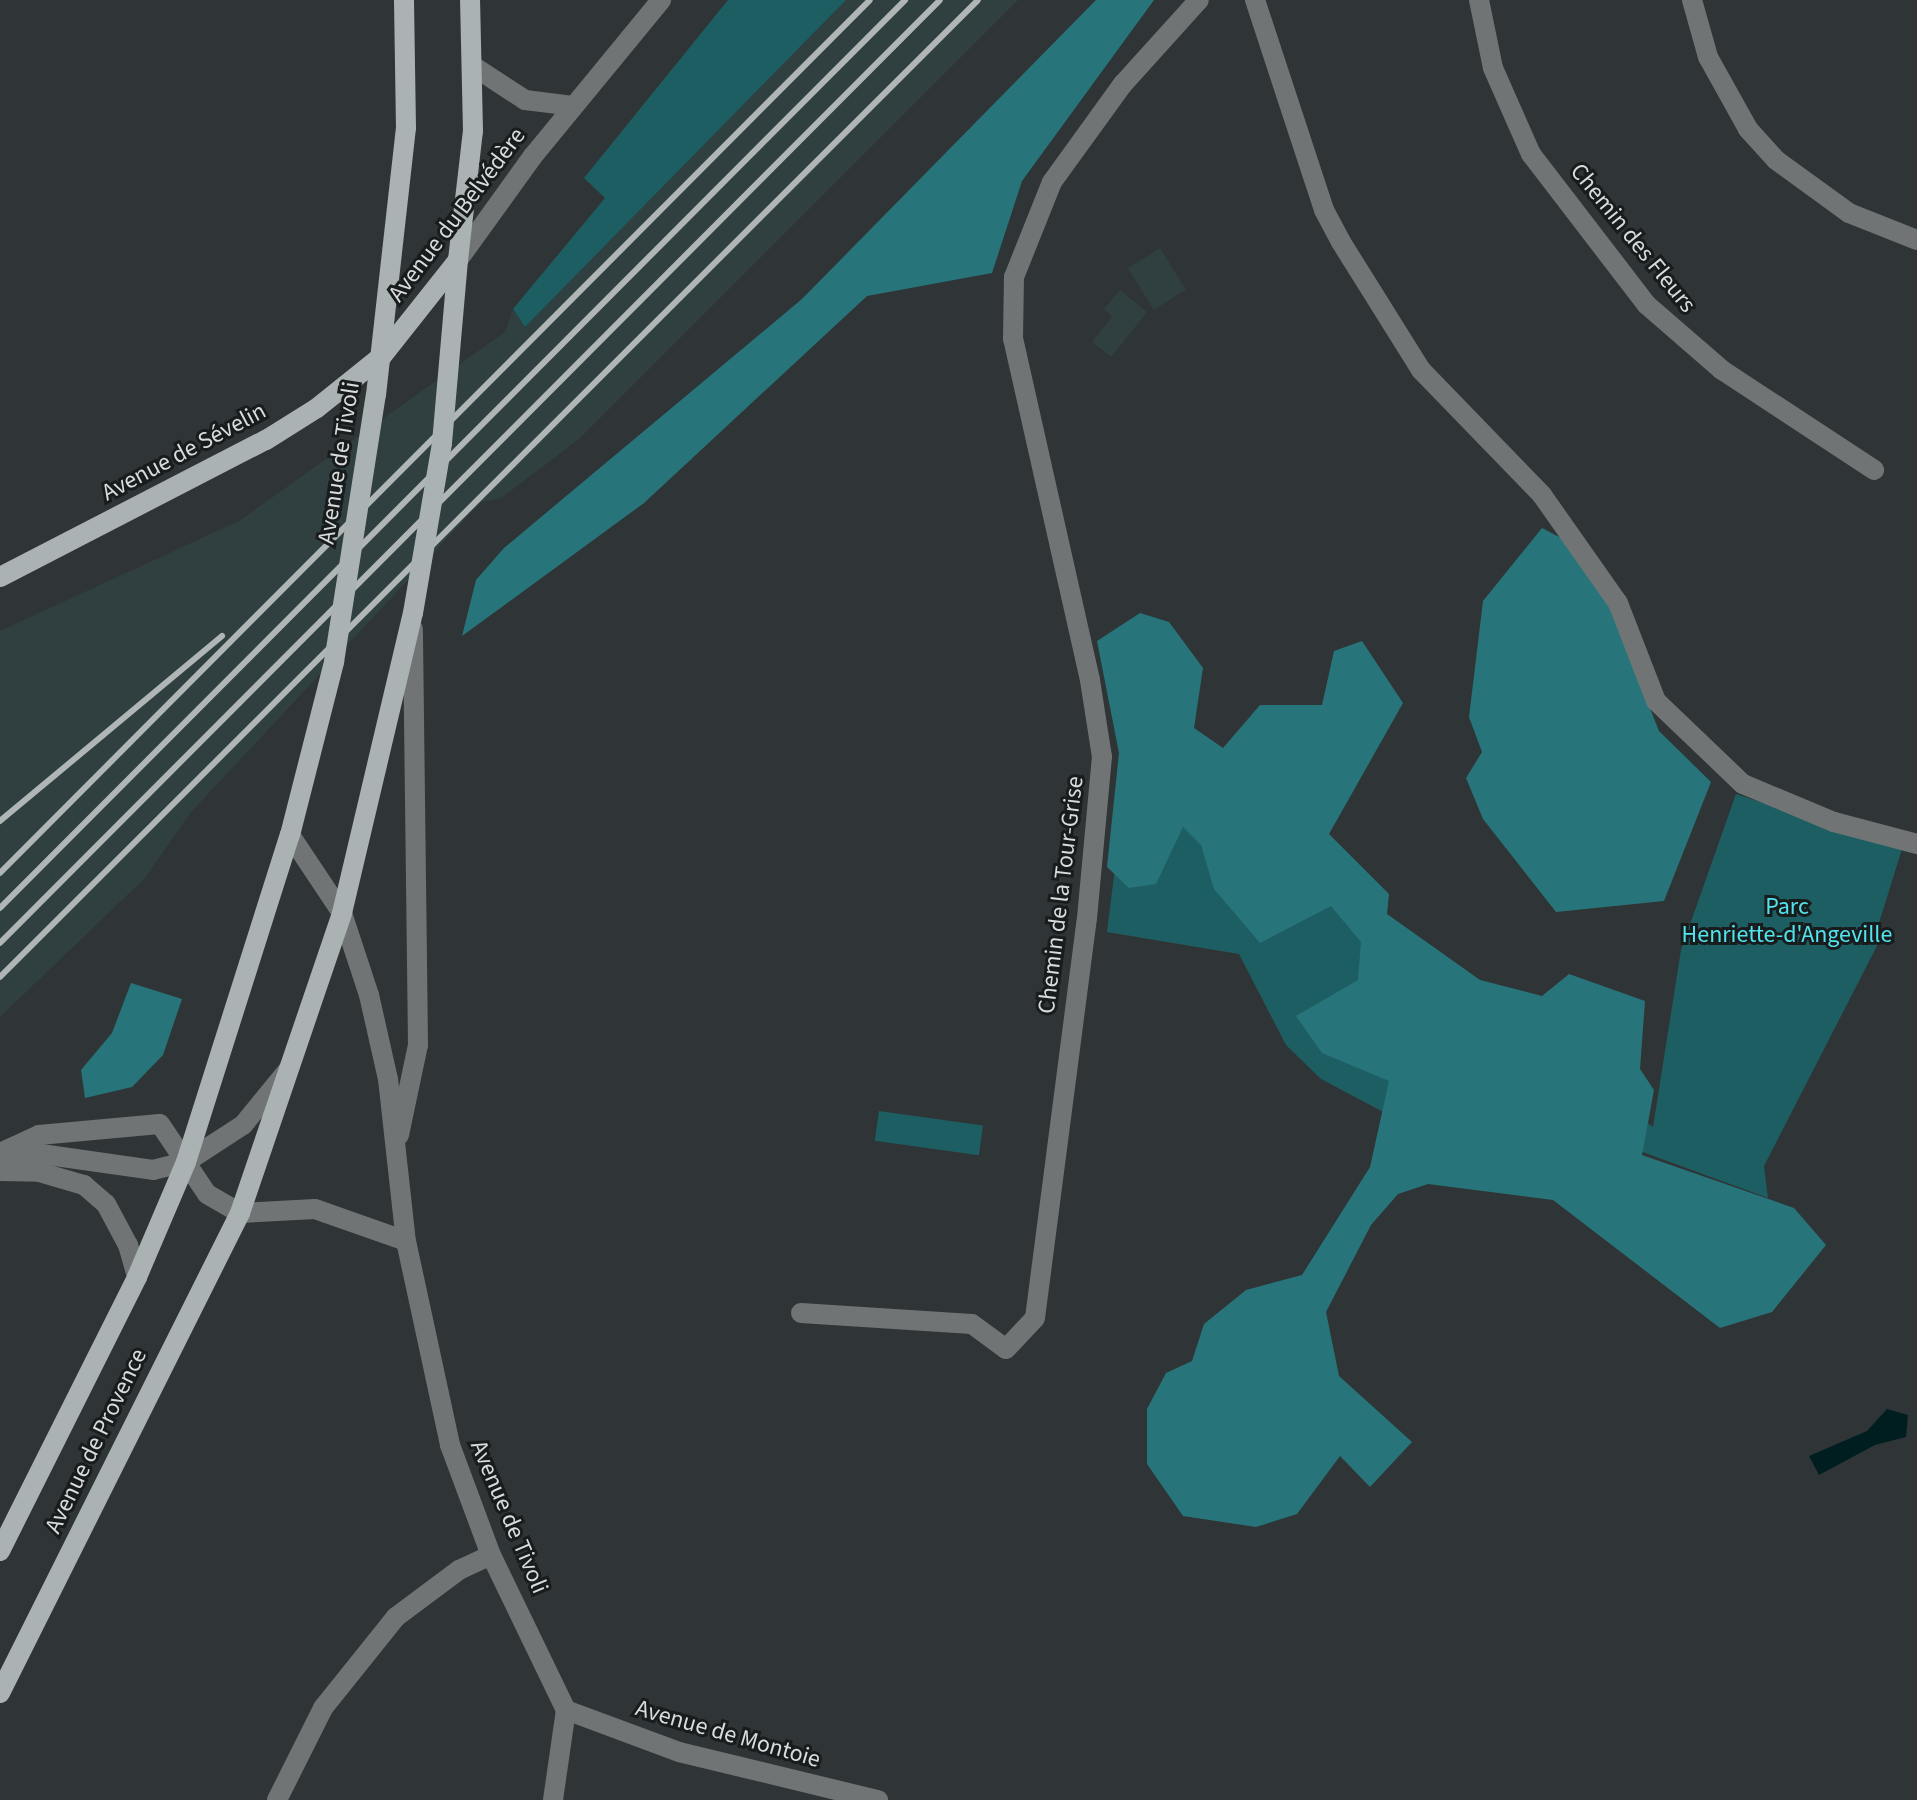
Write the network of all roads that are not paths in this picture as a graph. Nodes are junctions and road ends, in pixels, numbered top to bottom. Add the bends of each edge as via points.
1 (404, 0) edge
2 (470, 0) edge
3 (661, 0) edge
4 (1199, 0) edge
5 (1255, 0) edge
6 (1479, 0) edge
7 (1692, 0) edge
8 (473, 66) junction
9 (573, 106) junction
10 (1917, 240) edge
11 (458, 260) junction
12 (382, 356) junction
13 (1874, 470) dead end
14 (0, 577) edge
15 (413, 613) junction
16 (290, 835) junction
17 (1917, 844) edge
18 (342, 913) junction
19 (292, 1065) junction
20 (0, 1153) edge
21 (394, 1158) junction
22 (0, 1162) edge
23 (186, 1162) junction
24 (0, 1171) edge
25 (240, 1213) junction
26 (406, 1241) junction
27 (137, 1277) junction
28 (801, 1313) dead end
29 (0, 1551) edge
30 (491, 1555) junction
31 (0, 1693) edge
32 (566, 1710) junction
33 (277, 1800) edge
34 (553, 1800) edge
35 (878, 1800) edge

1 - 12 main road, Avenue de Tivoli via 406,128
2 - 8 main road, Avenue de Tivoli
3 - 9 street, Avenue du Belvédère
4 - 28 street, Chemin de la Tour-Grise via 1123,84 1052,182 1014,277 1013,339 1090,680 1102,757 1087,918 1035,1318 1006,1349 972,1324
5 - 17 street via 1324,210 1341,242 1421,370 1542,495 1618,603 1656,701 1743,784 1834,822
6 - 13 street, Chemin des Fleurs via 1493,68 1531,154 1647,305 1722,370
7 - 10 street via 1708,57 1748,129 1776,160 1849,213
8 - 9 street, Avenue du Belvédère via 525,100
8 - 11 main road, Avenue de Tivoli via 473,131
9 - 11 street, Avenue du Belvédère
11 - 12 main road, Avenue du Belvédère
11 - 15 main road, Avenue de Tivoli, bridge via 442,443
12 - 14 main road, Avenue de Sévelin via 317,408 253,448
12 - 16 main road, Avenue de Tivoli, bridge via 334,662
15 - 18 main road, Avenue de Tivoli
15 - 21 street, Avenue de Tivoli via 418,1045
16 - 18 street, Avenue de Tivoli
16 - 23 main road, Avenue de Provence
18 - 19 main road, Avenue de Provence
18 - 21 street, Avenue de Tivoli via 369,995 388,1079
19 - 23 street, Avenue de Provence via 243,1125
19 - 25 main road, Avenue de Provence
20 - 23 street via 39,1135 160,1124
21 - 26 street, Avenue de Tivoli
22 - 23 street, Avenue de Provence via 41,1154 153,1170
23 - 25 street via 207,1194
23 - 27 main road, Avenue de Provence
24 - 27 street via 39,1172 84,1185 106,1204 128,1245
25 - 26 street via 315,1209
25 - 31 main road, Avenue de Provence
26 - 30 street, Avenue de Tivoli via 450,1445
27 - 29 main road, Avenue de Provence
30 - 32 street, Avenue de Tivoli
30 - 33 street via 459,1570 396,1617 323,1708
32 - 34 street
32 - 35 street, Avenue de Montoie via 694,1756

